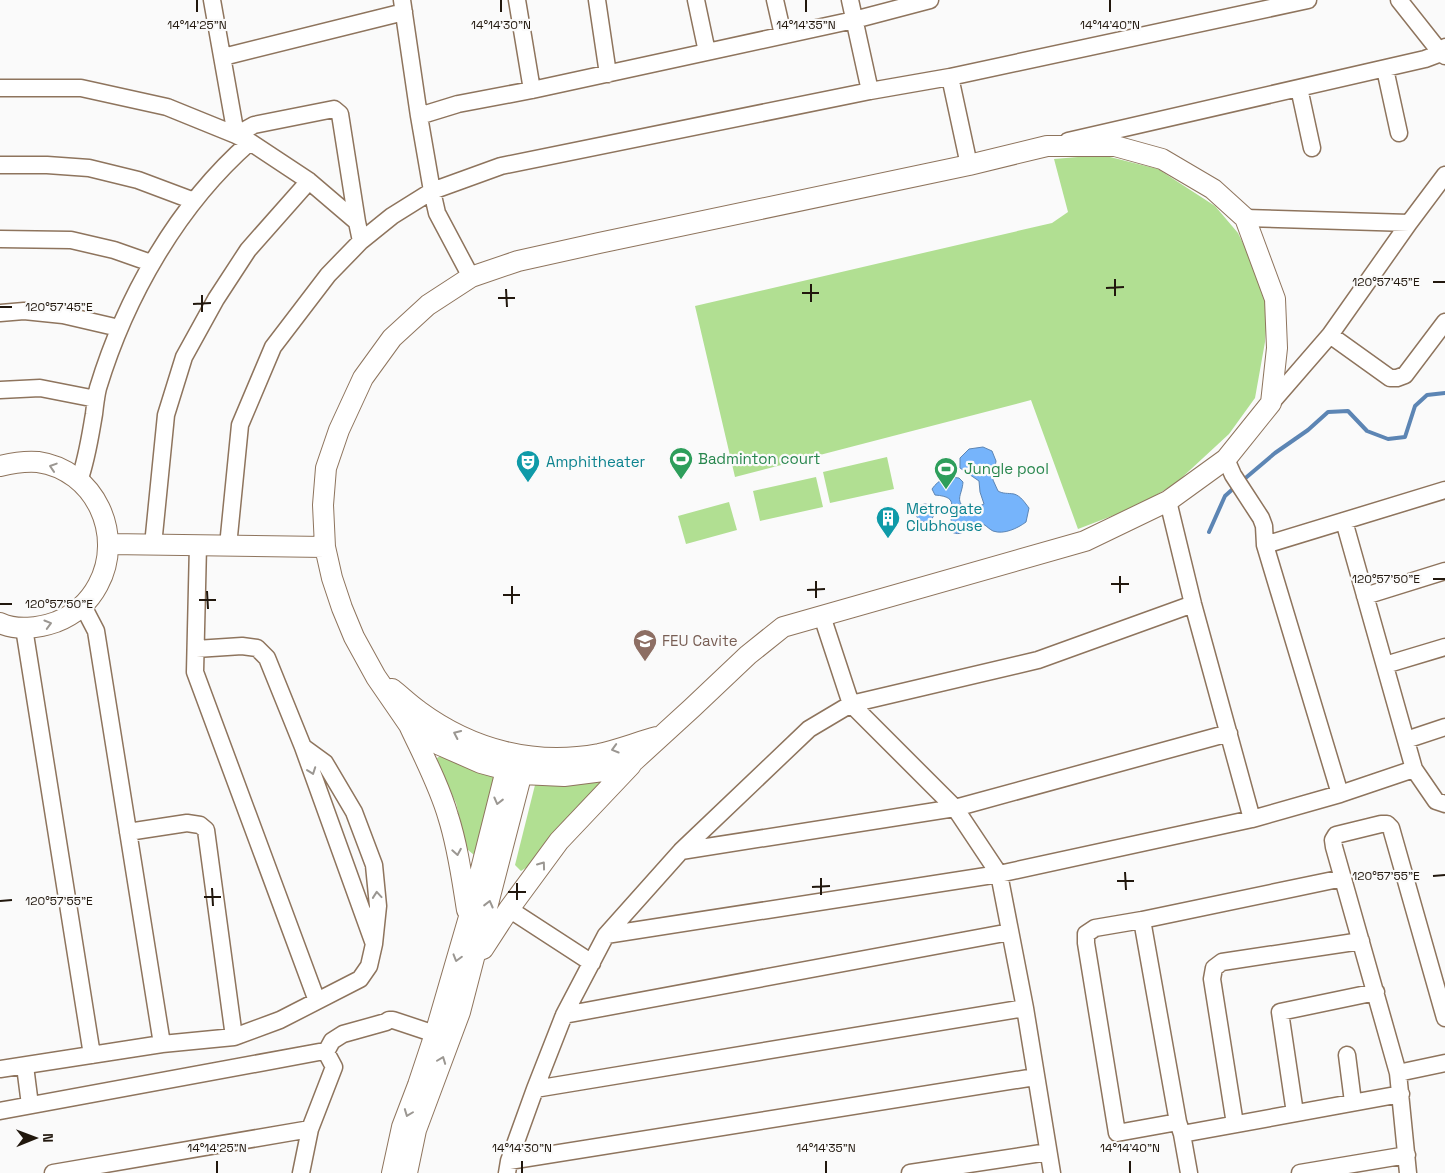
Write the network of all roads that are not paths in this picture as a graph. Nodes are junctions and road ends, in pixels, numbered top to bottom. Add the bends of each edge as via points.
1 (212, 0) edge
2 (518, 0) edge
3 (597, 0) edge
4 (696, 0) edge
5 (775, 0) edge
6 (850, 0) edge
7 (929, 0) edge
8 (1308, 0) edge
9 (1398, 0) edge
10 (403, 6) edge
11 (854, 20) junction
12 (783, 35) junction
13 (707, 52) junction
14 (1444, 52) edge
15 (223, 57) junction
16 (1385, 69) junction
17 (608, 74) junction
18 (950, 77) junction
19 (0, 88) edge
20 (1299, 88) junction
21 (532, 90) junction
22 (870, 91) junction
23 (419, 116) junction
24 (1399, 133) dead end
25 (243, 138) junction
26 (1047, 146) junction
27 (1312, 148) dead end
28 (0, 165) edge
29 (969, 165) junction
30 (1445, 176) edge
31 (309, 181) junction
32 (432, 191) junction
33 (194, 201) junction
34 (1245, 218) junction
35 (357, 222) junction
36 (1409, 223) junction
37 (0, 238) edge
38 (361, 241) junction
39 (151, 263) junction
40 (471, 277) junction
41 (0, 313) edge
42 (1445, 322) edge
43 (119, 328) junction
44 (1330, 335) junction
45 (0, 390) edge
46 (96, 399) junction
47 (1271, 403) junction
48 (0, 466) edge
49 (1229, 467) junction
50 (79, 481) junction
51 (1445, 490) edge
52 (1168, 501) junction
53 (1344, 521) junction
54 (109, 544) junction
55 (153, 544) junction
56 (1264, 545) junction
57 (198, 546) junction
58 (228, 546) junction
59 (325, 548) junction
60 (1445, 571) edge
61 (1365, 596) junction
62 (1193, 604) junction
63 (83, 606) junction
64 (822, 616) junction
65 (7, 627) edge
66 (1445, 646) edge
67 (196, 649) junction
68 (1384, 665) junction
69 (376, 677) junction
70 (851, 704) junction
71 (409, 725) junction
72 (1445, 727) edge
73 (1230, 733) junction
74 (662, 735) junction
75 (1406, 740) junction
76 (303, 747) junction
77 (634, 761) junction
78 (516, 764) junction
79 (1414, 768) junction
80 (1340, 794) junction
81 (1445, 804) edge
82 (955, 808) junction
83 (1252, 819) junction
84 (128, 832) junction
85 (681, 852) junction
86 (998, 874) junction
87 (1343, 878) junction
88 (509, 909) junction
89 (469, 917) junction
90 (1142, 920) junction
91 (1010, 932) junction
92 (606, 935) junction
93 (1361, 941) junction
94 (374, 944) junction
95 (474, 963) junction
96 (592, 963) junction
97 (1376, 992) junction
98 (317, 1001) junction
99 (1025, 1008) junction
100 (564, 1015) junction
101 (1445, 1018) edge
102 (435, 1034) junction
103 (234, 1037) junction
104 (162, 1044) junction
105 (326, 1052) junction
106 (92, 1055) junction
107 (1347, 1055) dead end
108 (1445, 1063) edge
109 (25, 1066) junction
110 (0, 1070) edge
111 (1398, 1073) junction
112 (1035, 1077) junction
113 (535, 1089) junction
114 (1400, 1094) junction
115 (1353, 1102) junction
116 (30, 1105) junction
117 (0, 1111) edge
118 (1295, 1113) junction
119 (1235, 1124) junction
120 (1180, 1128) junction
121 (310, 1129) junction
122 (1048, 1152) junction
123 (1407, 1155) junction
124 (508, 1167) edge
125 (53, 1173) edge
126 (301, 1173) edge
127 (392, 1173) edge
128 (407, 1173) edge
129 (910, 1173) edge
130 (1052, 1173) edge
131 (1189, 1173) edge
132 (1300, 1173) edge
133 (1408, 1173) edge

1 - 15 street
2 - 21 street
3 - 17 street
4 - 13 street
5 - 12 street
6 - 11 street
7 - 11 street
8 - 18 street
9 - 14 street
10 - 15 street
10 - 23 street
11 - 12 street
11 - 22 street
12 - 13 street
13 - 17 street
14 - 16 street
15 - 25 street
16 - 20 street
16 - 24 street
17 - 21 street
18 - 22 street
18 - 29 street
19 - 25 street via 81,88 167,107
20 - 26 street
20 - 27 street
21 - 23 street via 458,104
22 - 32 street via 500,166
23 - 32 street
25 - 31 street
25 - 33 street via 236,155
25 - 35 street via 254,125 334,109 340,114
26 - 29 street
26 - 34 street via 1115,146 1162,159 1213,189
28 - 33 street via 89,168 138,180
29 - 40 street via 618,238 518,261
30 - 36 street
31 - 35 street
31 - 55 street via 248,250 184,357 166,415
32 - 38 street via 392,216
32 - 40 street via 437,213
33 - 39 street
34 - 36 street
34 - 47 street via 1275,299 1277,348
35 - 38 street
36 - 44 street
37 - 39 street via 71,240
38 - 58 street via 328,275 273,347 240,425
39 - 43 street
40 - 59 street via 428,305 392,338 363,378 326,468 323,505
41 - 43 street via 24,311 63,315
42 - 44 street via 1405,375 1397,378 1390,378
43 - 46 street
44 - 47 street
45 - 46 street via 40,388
46 - 50 street
47 - 49 street
50 -> 48 street via 60,469 38,462
49 - 52 street
49 - 56 street via 1261,518
50 - 54 street via 101,509
51 - 53 street
52 - 62 street
52 - 64 street via 1085,542
53 - 56 street
53 - 61 street
54 - 55 street
54 - 63 street via 102,578
55 - 57 street
56 - 80 street
57 - 58 street
57 - 67 street
58 - 59 street
59 - 69 street via 342,608
60 - 61 street
61 - 68 street
62 - 70 street via 1038,660
62 - 73 street
65 -> 63 street via 45,626
63 - 84 street via 96,631
64 - 70 street
64 - 74 street via 783,626
65 - 106 street
66 - 68 street
67 - 76 street via 257,648 267,658
67 - 98 street via 195,672
68 - 75 street
69 - 71 street
78 -> 69 street via 452,732
70 - 82 street
70 - 85 street via 809,729
71 - 78 street via 440,745 481,763
71 -> 89 street via 448,815
72 - 75 street
73 - 82 street
73 - 83 street
74 - 77 street
74 -> 78 street via 594,755
75 - 79 street
76 -> 94 street
94 -> 76 street via 378,906 374,865 354,812 325,763
77 - 78 street via 611,770 564,776
88 -> 77 street via 559,841
78 -> 89 street
95 -> 78 street
79 - 80 street
79 - 81 street via 1436,801
80 - 83 street
82 - 85 street
82 - 86 street
83 - 86 street
84 - 103 street via 186,823 200,825 206,830
84 - 104 street
85 - 92 street
86 - 91 street
86 - 92 street
87 - 90 street
87 - 93 street
87 - 101 street via 1333,840 1336,835 1387,824 1391,828
88 - 95 street
88 - 96 street
89 -> 102 street
90 - 120 street
90 - 120 street via 1094,928 1086,934 1117,1133
91 - 99 street
91 - 100 street
92 - 96 street
93 - 97 street
93 - 119 street via 1222,962 1214,968 1212,979
94 - 98 street via 369,966 360,979
128 -> 95 street via 416,1130 460,1012
96 - 100 street
97 - 111 street
97 - 118 street via 1280,1012
98 - 103 street via 280,1020
99 - 112 street
99 - 113 street
100 - 113 street
102 - 105 street via 388,1020 343,1034 332,1041
102 -> 127 street via 402,1127
103 - 104 street
104 - 106 street
105 - 116 street
105 - 121 street via 334,1067
106 - 109 street
107 - 115 street
108 - 111 street
109 - 110 street
109 - 116 street
111 - 114 street
112 - 122 street
112 - 124 street
113 - 124 street
114 - 115 street
114 - 123 street
115 - 118 street
116 - 117 street
118 - 119 street
119 - 120 street
120 - 131 street
121 - 125 street
121 - 126 street
122 - 129 street
122 - 130 street
123 - 132 street
123 - 133 street

